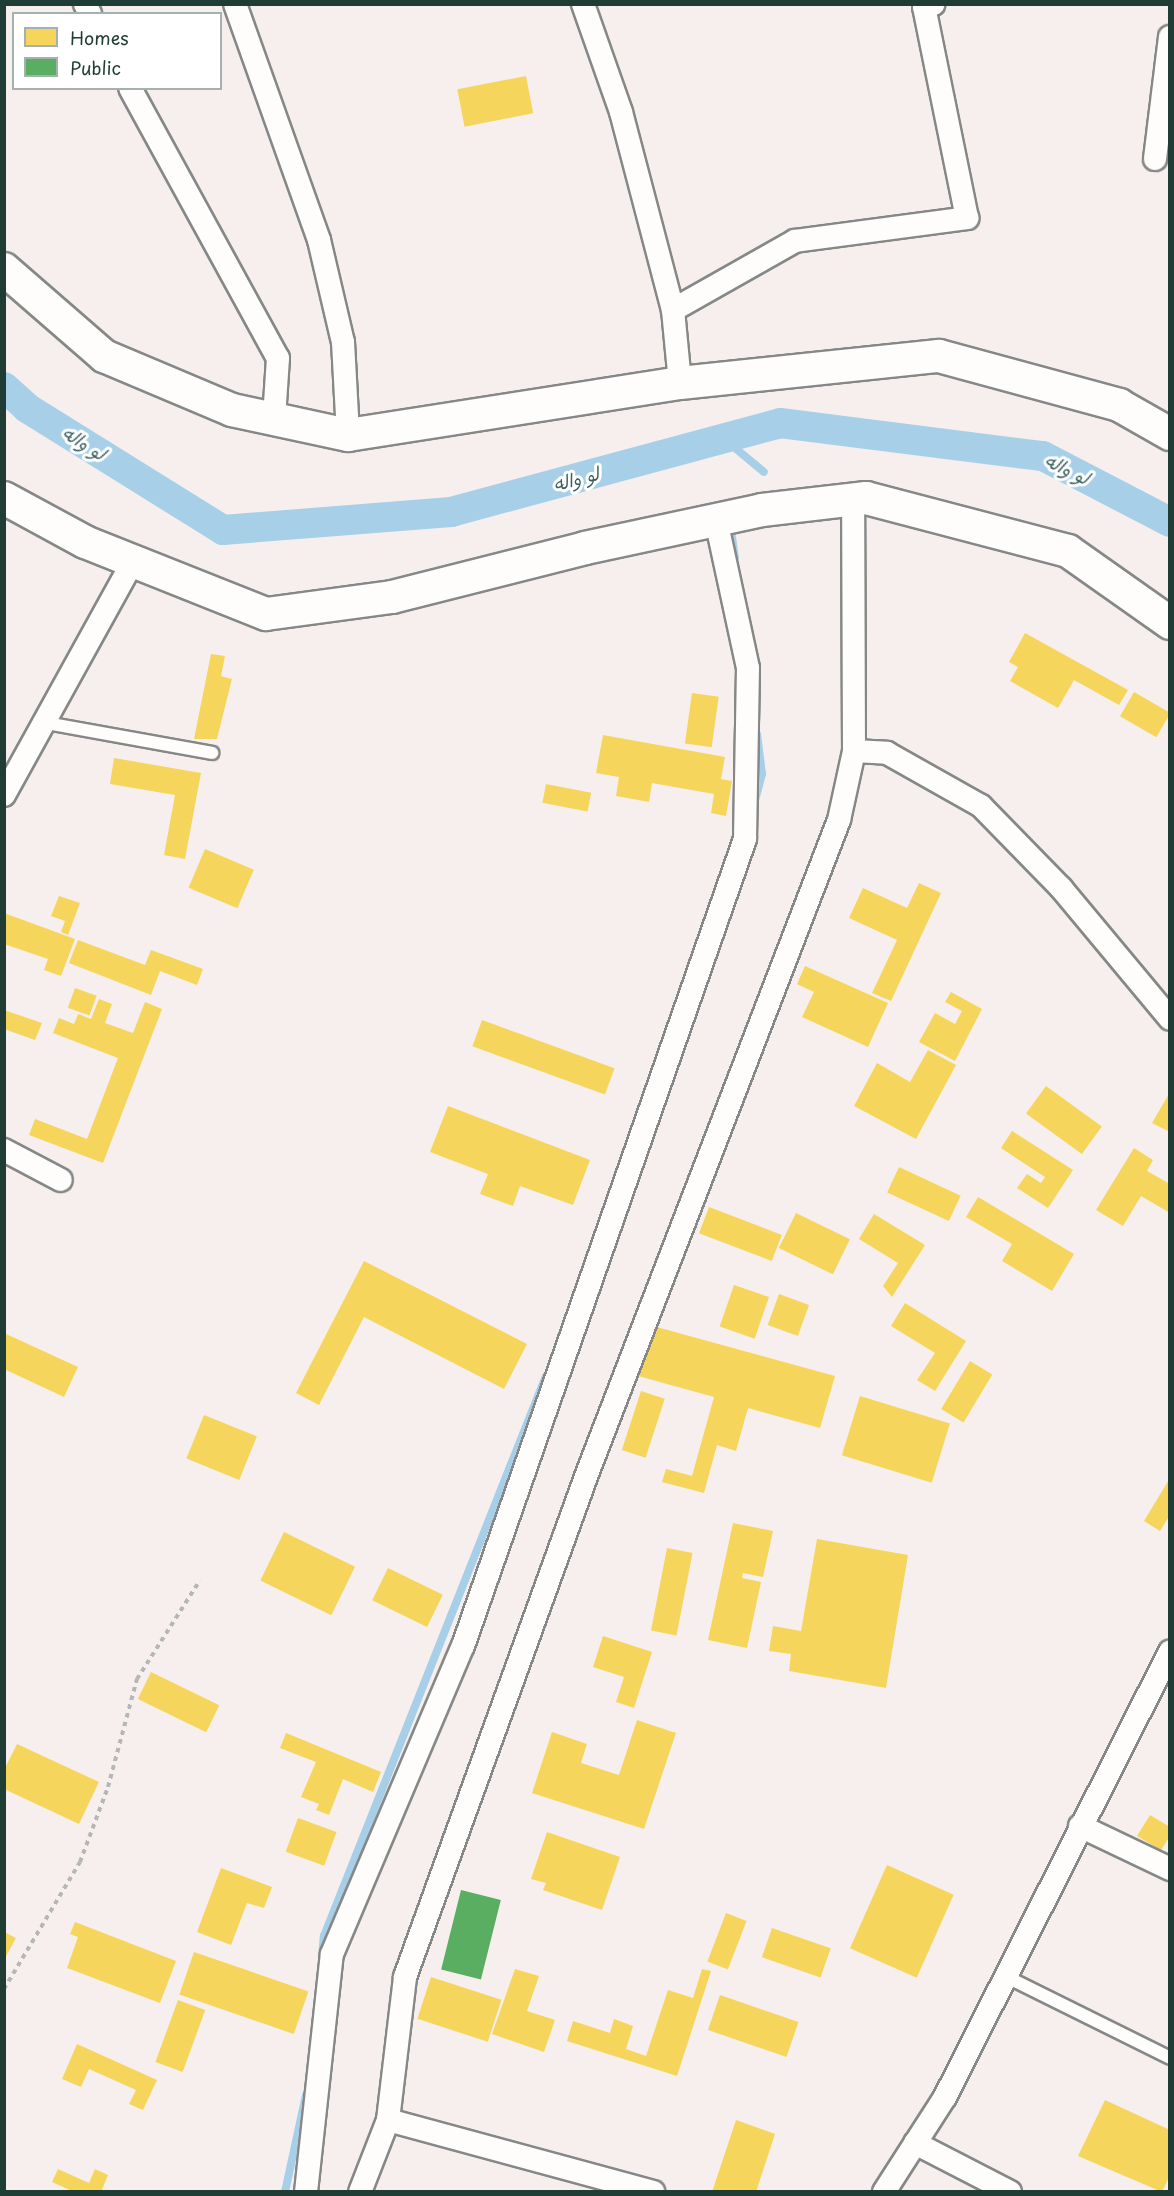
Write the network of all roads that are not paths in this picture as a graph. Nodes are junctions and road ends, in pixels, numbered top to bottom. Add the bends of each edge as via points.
1 (236, 4) edge
2 (583, 4) edge
3 (927, 5) edge
4 (1170, 37) edge
5 (131, 90) edge
6 (1155, 159) dead end
7 (6, 272) edge
8 (673, 310) junction
9 (680, 383) junction
10 (274, 419) junction
11 (1170, 434) edge
12 (348, 435) junction
13 (4, 498) edge
14 (853, 499) junction
15 (716, 520) junction
16 (133, 561) junction
17 (1170, 623) edge
18 (46, 723) junction
19 (854, 751) junction
20 (212, 753) dead end
21 (4, 795) edge
22 (1170, 1019) edge
23 (4, 1150) edge
24 (61, 1180) dead end
25 (1170, 1652) edge
26 (1080, 1826) junction
27 (1170, 1869) edge
28 (1005, 1976) junction
29 (1170, 2058) edge
30 (388, 2120) junction
31 (915, 2144) junction
32 (306, 2192) edge
33 (360, 2192) edge
34 (653, 2192) edge
35 (884, 2192) edge
36 (1010, 2192) edge

1 - 12 street via 319,240 343,342
2 - 8 street via 621,112
3 - 8 street via 967,218 795,241
4 - 6 street
5 - 10 street via 278,358
7 - 10 street via 104,357 232,410
8 - 9 street
9 - 11 street via 939,356 1119,405
9 - 12 street
10 - 12 street
13 - 16 street via 85,542
14 - 15 street
14 - 17 street via 866,498 1068,551
14 - 19 street
15 - 16 street via 585,548 392,597 266,614
15 - 32 street via 748,668 745,839 463,1646 332,1954
16 - 18 street
18 - 20 lane
18 - 21 street
19 - 22 street via 887,753 981,806 1061,888
19 - 30 street via 839,820 587,1474 405,1977
23 - 24 street
25 - 26 street
26 - 27 street
26 - 28 street
28 - 29 lane
28 - 31 street via 945,2097
30 - 33 street
30 - 34 street
31 - 35 street
31 - 36 street

